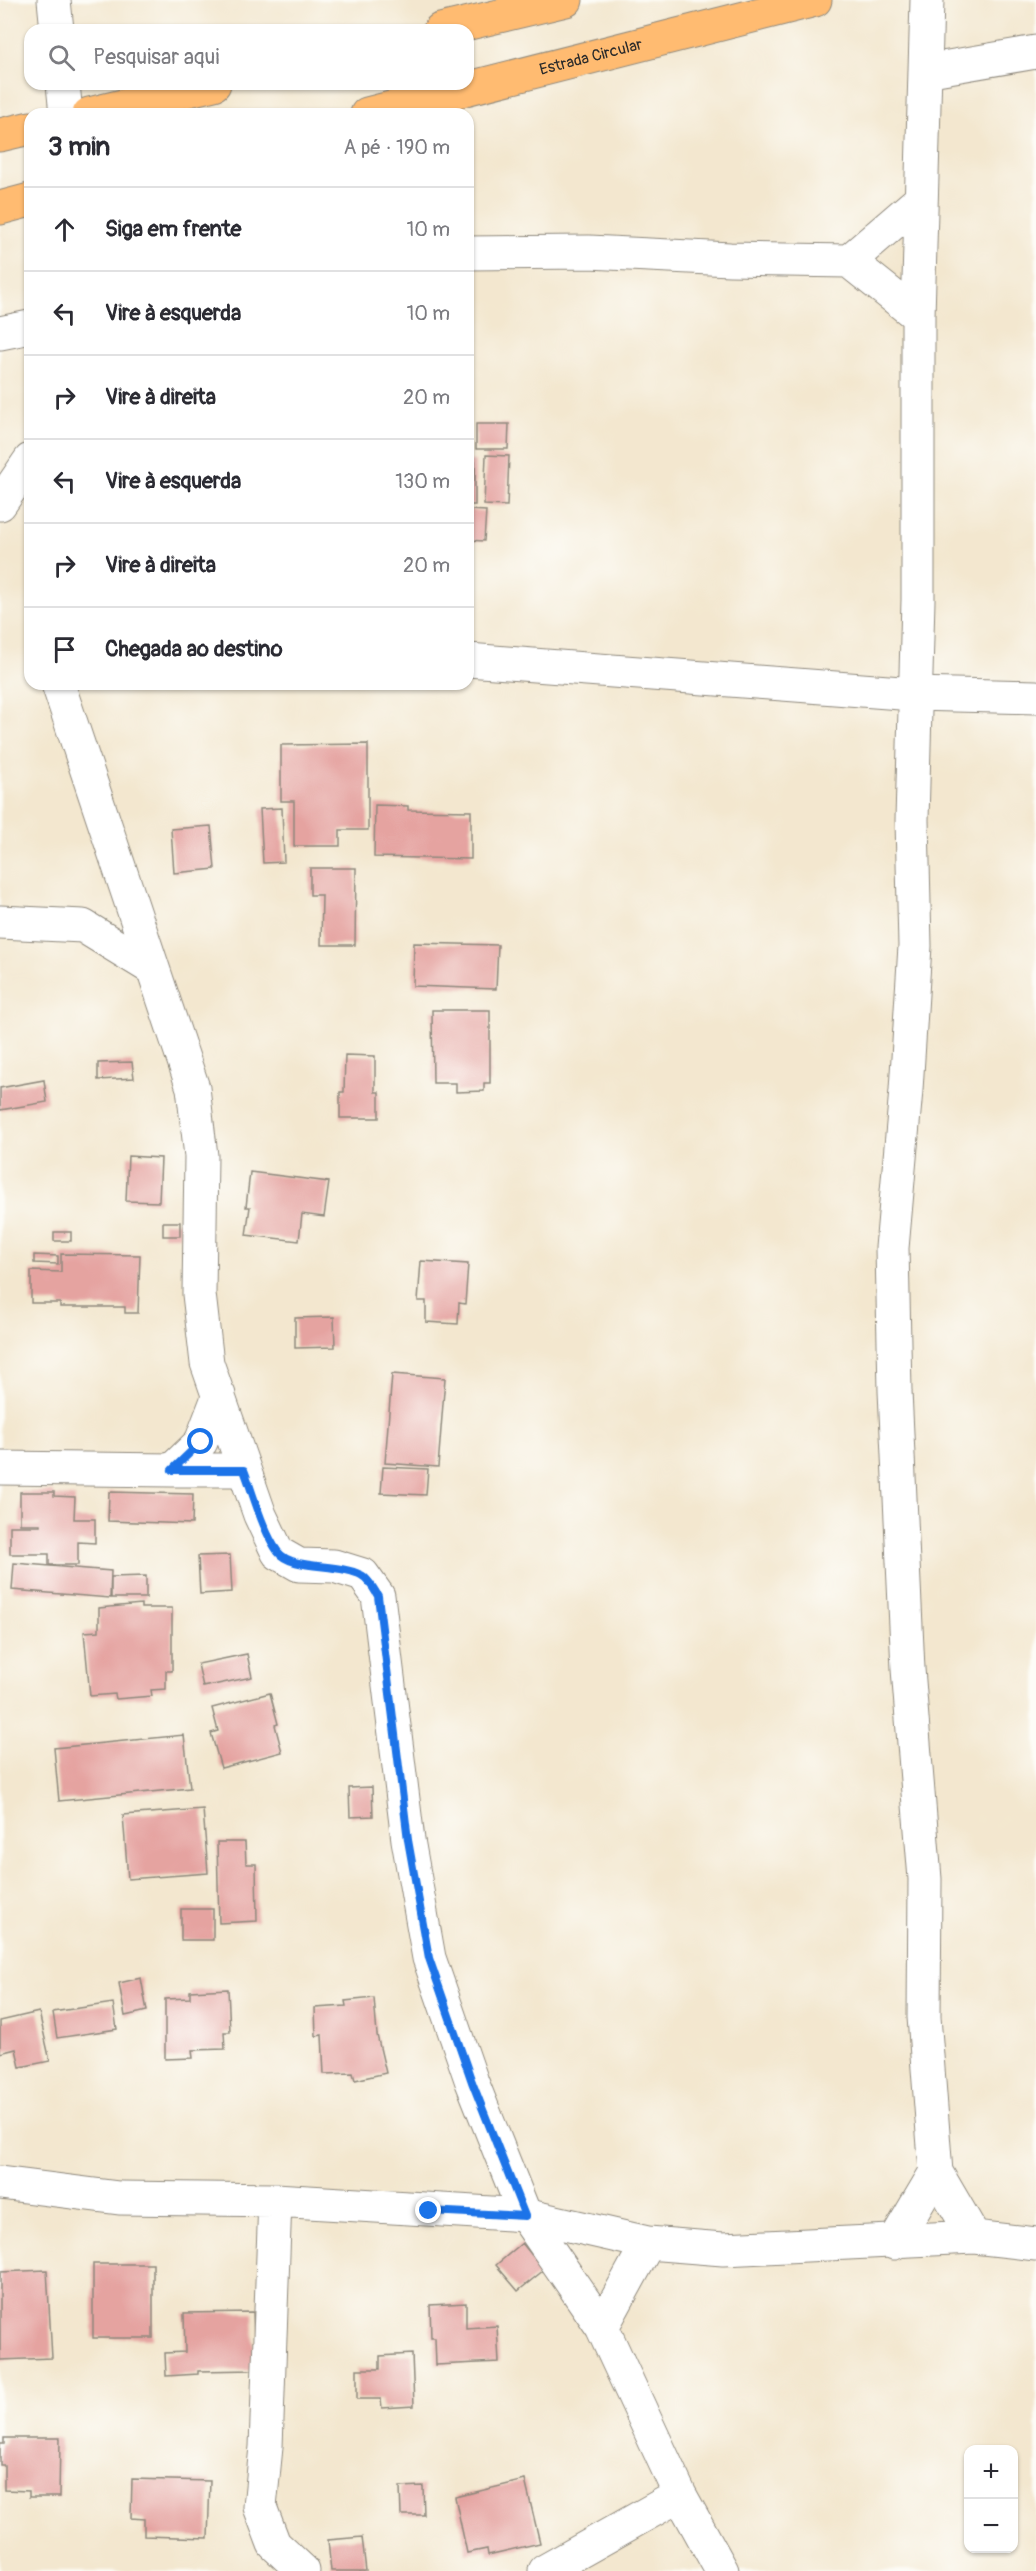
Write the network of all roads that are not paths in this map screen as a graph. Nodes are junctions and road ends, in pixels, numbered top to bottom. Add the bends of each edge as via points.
1 (54, 0) edge
2 (566, 0) edge
3 (814, 0) edge
4 (927, 0) edge
5 (56, 24) edge
6 (465, 24) edge
7 (1036, 52) edge
8 (925, 71) junction
9 (474, 87) edge
10 (64, 90) edge
11 (189, 90) edge
12 (461, 90) edge
13 (65, 108) edge
14 (114, 108) edge
15 (391, 108) edge
16 (24, 129) edge
17 (0, 135) edge
18 (921, 199) junction
19 (24, 202) edge
20 (0, 208) edge
21 (474, 253) edge
22 (849, 261) junction
23 (918, 316) junction
24 (24, 328) edge
25 (0, 333) edge
26 (24, 469) edge
27 (0, 504) edge
28 (474, 660) edge
29 (60, 690) edge
30 (914, 694) junction
31 (1036, 697) edge
32 (0, 922) edge
33 (153, 969) junction
34 (219, 1395) junction
35 (0, 1468) edge
36 (172, 1470) junction
37 (244, 1470) junction
38 (936, 2172) junction
39 (0, 2183) edge
40 (275, 2200) junction
41 (525, 2216) junction
42 (974, 2237) junction
43 (648, 2242) junction
44 (894, 2242) junction
45 (1036, 2244) edge
46 (602, 2326) junction
47 (680, 2495) junction
48 (303, 2571) edge
49 (545, 2571) edge
50 (722, 2571) edge

1 - 5 street
2 - 6 main road
3 - 9 main road, Estrada Circular
4 - 8 street
7 - 8 street
8 - 18 street
10 - 13 street
11 - 14 main road
12 - 15 main road, Estrada Circular
16 - 17 main road
18 - 22 street
18 - 23 street
19 - 20 main road
21 - 22 street via 589,252
22 - 23 street
23 - 30 street via 918,600
24 - 25 street
26 - 27 street
28 - 30 street
29 - 33 street
30 - 31 street
30 - 38 street via 915,946 891,1248 908,1669 925,1879 924,2017
32 - 33 street via 83,926
33 - 34 street via 194,1088 201,1156 199,1294 207,1364
34 - 36 street via 201,1442
34 - 37 street
35 - 36 street
36 - 37 street
37 - 41 street via 278,1553 299,1564 334,1566 363,1575 378,1596 408,1840 429,1958
38 - 42 street
38 - 44 street
39 - 40 street via 119,2198
40 - 41 street
40 - 48 street via 267,2447 260,2507 274,2544
41 - 43 street
41 - 46 street
42 - 44 street
42 - 45 street
43 - 44 street via 723,2248
43 - 46 street
46 - 47 street
47 - 49 street
47 - 50 street

